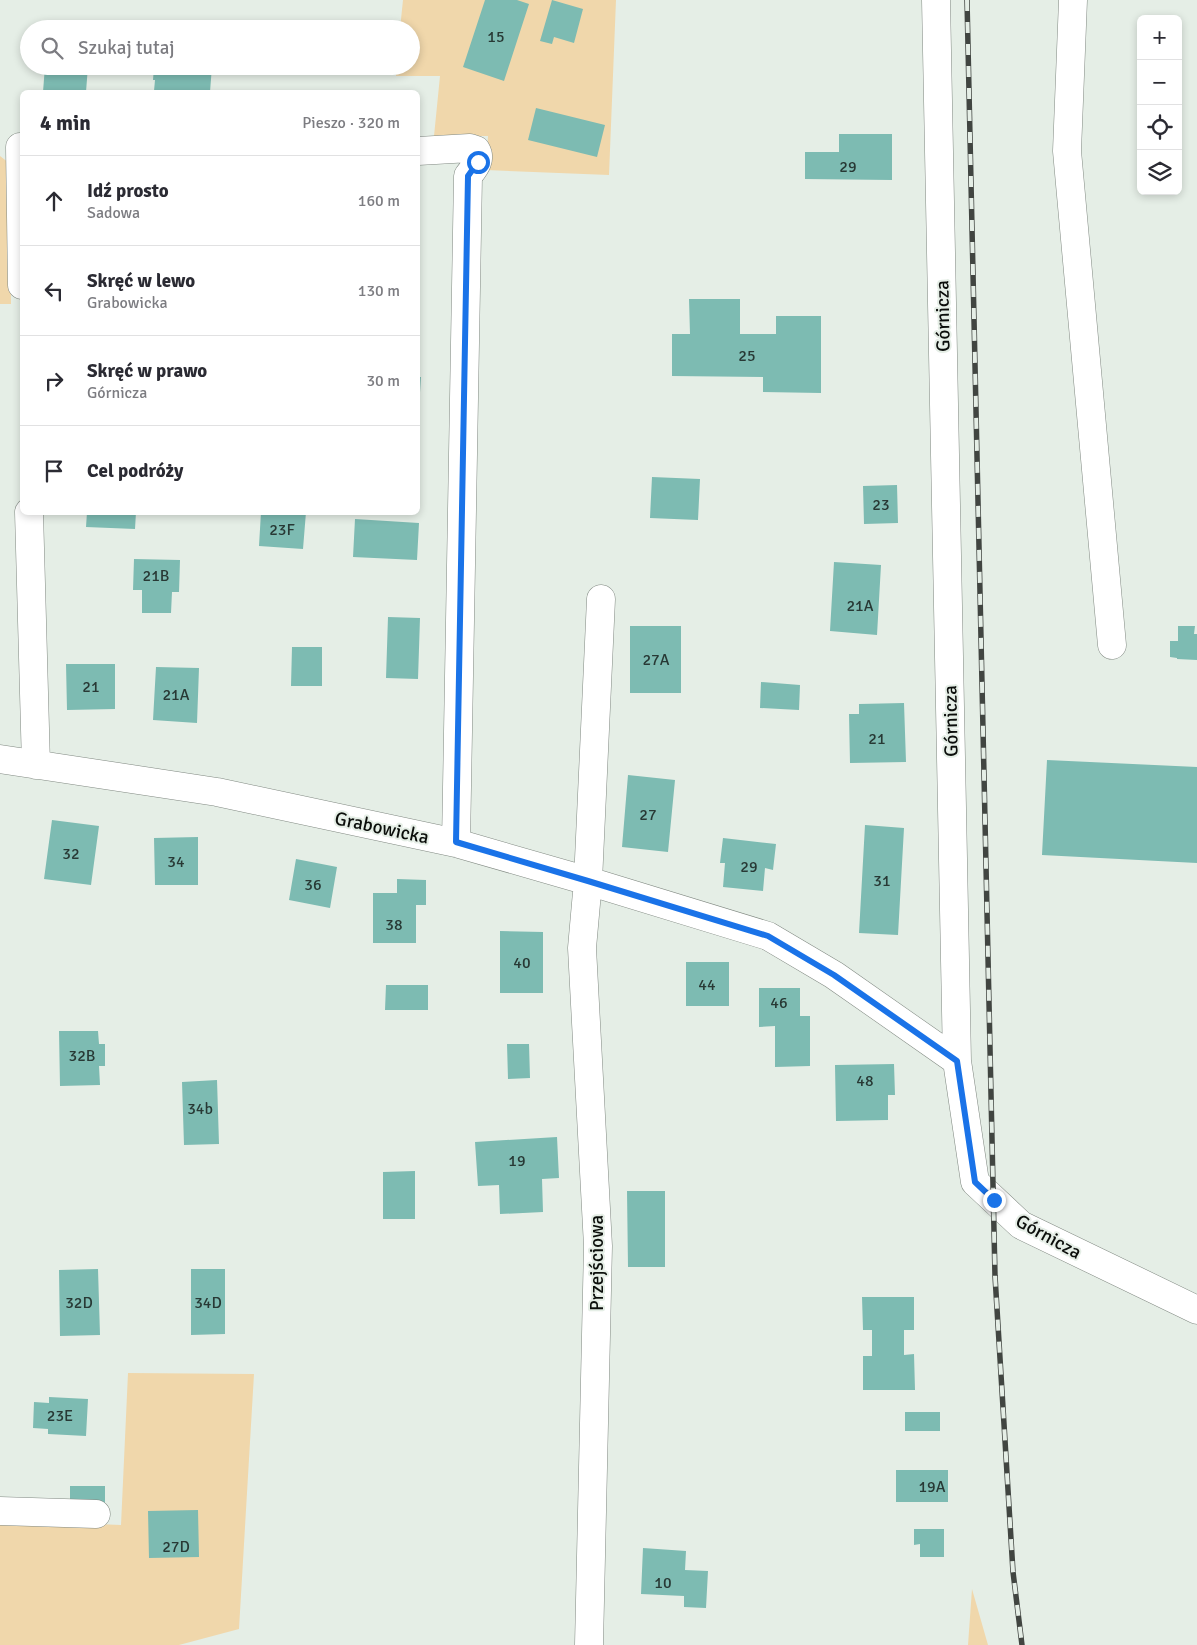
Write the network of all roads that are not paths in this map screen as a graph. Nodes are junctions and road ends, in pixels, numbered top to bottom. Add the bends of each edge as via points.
1 (936, 0) edge
2 (1073, 0) edge
3 (14, 146) edge
4 (420, 151) edge
5 (20, 250) edge
6 (29, 515) edge
7 (601, 599) dead end
8 (1112, 646) dead end
9 (0, 759) edge
10 (36, 765) junction
11 (456, 842) junction
12 (588, 881) junction
13 (957, 1061) junction
14 (1197, 1310) edge
15 (0, 1511) edge
16 (96, 1514) dead end
17 (588, 1645) edge

1 - 13 street, Górnicza
2 - 8 street via 1068,151
3 - 5 street
4 - 11 street via 470,148 478,154 478,162 468,176
6 - 10 street
7 - 12 street, Przejściowa
9 - 10 street, Grabowicka
10 - 11 street, Grabowicka via 217,792
11 - 12 street, Grabowicka
12 - 13 street, Grabowicka via 768,936 834,975
12 - 17 street, Przejściowa via 582,948 598,1246
13 - 14 street, Górnicza via 975,1182 1021,1225
15 - 16 street

